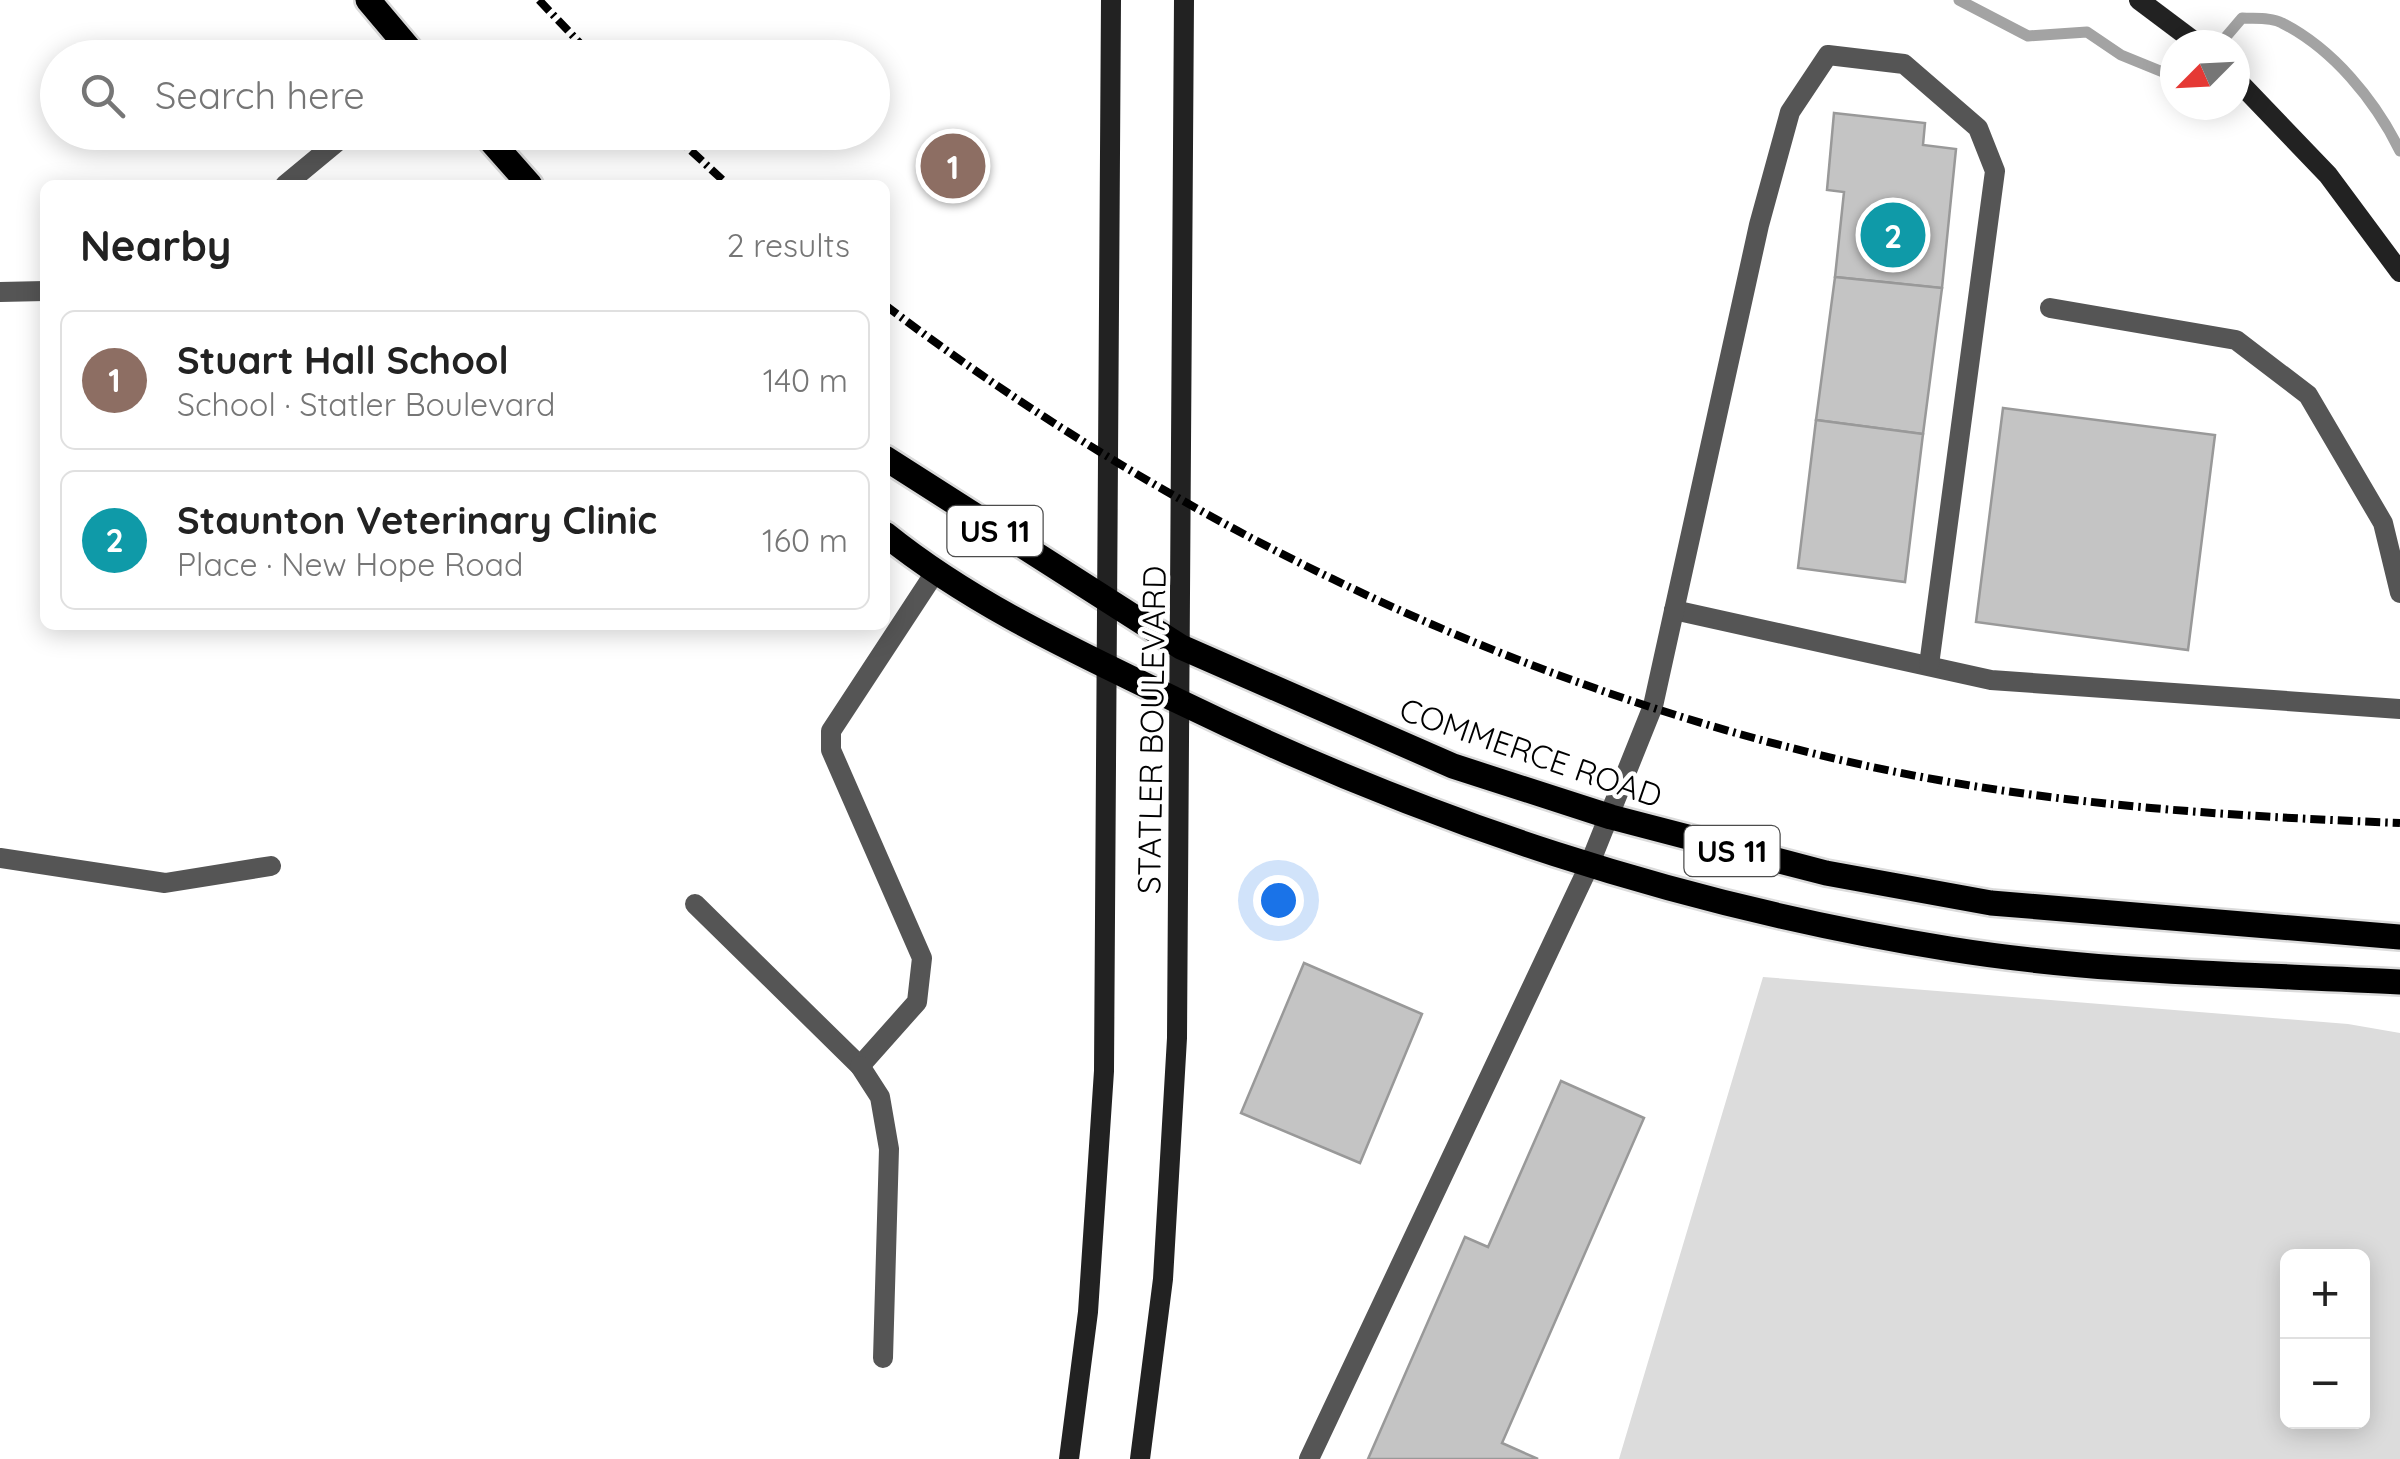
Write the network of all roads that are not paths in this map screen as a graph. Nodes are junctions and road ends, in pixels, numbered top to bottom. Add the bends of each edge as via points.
1 (368, 0) edge
2 (1111, 0) edge
3 (1184, 0) edge
4 (2139, 0) edge
5 (2180, 30) edge
6 (401, 40) edge
7 (2250, 93) edge
8 (328, 150) edge
9 (499, 150) edge
10 (291, 180) edge
11 (526, 180) edge
12 (2400, 272) edge
13 (40, 291) edge
14 (0, 292) edge
15 (2050, 308) dead end
16 (890, 461) edge
17 (890, 538) edge
18 (936, 571) junction
19 (2400, 594) edge
20 (1107, 602) junction
21 (1674, 610) junction
22 (1182, 646) junction
23 (1929, 665) junction
24 (1107, 667) junction
25 (1180, 702) junction
26 (2400, 709) edge
27 (1610, 818) junction
28 (0, 858) edge
29 (270, 866) dead end
30 (1588, 868) junction
31 (695, 904) dead end
32 (2400, 937) edge
33 (2400, 982) edge
34 (860, 1066) junction
35 (883, 1358) dead end
36 (1070, 1459) edge
37 (1140, 1459) edge
38 (1308, 1459) edge

1 - 6 main road
2 - 20 main road, STATLER BOULEVARD
3 - 22 main road, STATLER BOULEVARD
4 - 5 main road
7 - 12 main road via 2328,174
8 - 10 street
9 - 11 main road
13 - 14 street
15 - 19 street via 2236,340 2308,394 2383,523
16 - 20 main road, COMMERCE ROAD / US 11
17 - 18 main road, US 11
18 - 24 main road, US 11
18 - 34 street via 831,731 831,750 922,958 917,1002
20 - 22 main road, COMMERCE ROAD / US 11
20 - 24 main road, STATLER BOULEVARD
21 - 23 street
21 - 23 street via 1790,112 1828,55 1904,64 1978,128 1995,171
21 - 27 street via 1653,706
22 - 25 main road, STATLER BOULEVARD
22 - 27 main road, COMMERCE ROAD / US 11 via 1453,766
23 - 26 street via 2050,686
24 - 25 main road, US 11
24 - 36 main road, STATLER BOULEVARD via 1102,1107 1090,1296
25 - 30 main road, US 11 via 1446,819
25 - 37 main road, STATLER BOULEVARD via 1171,1176
27 - 30 street
27 - 32 main road, COMMERCE ROAD / US 11 via 1826,874 1991,902
28 - 29 street via 165,883
30 - 33 main road, US 11 via 1782,918 1954,950 2127,968
30 - 38 street
31 - 34 street
34 - 35 street via 880,1097 888,1149

